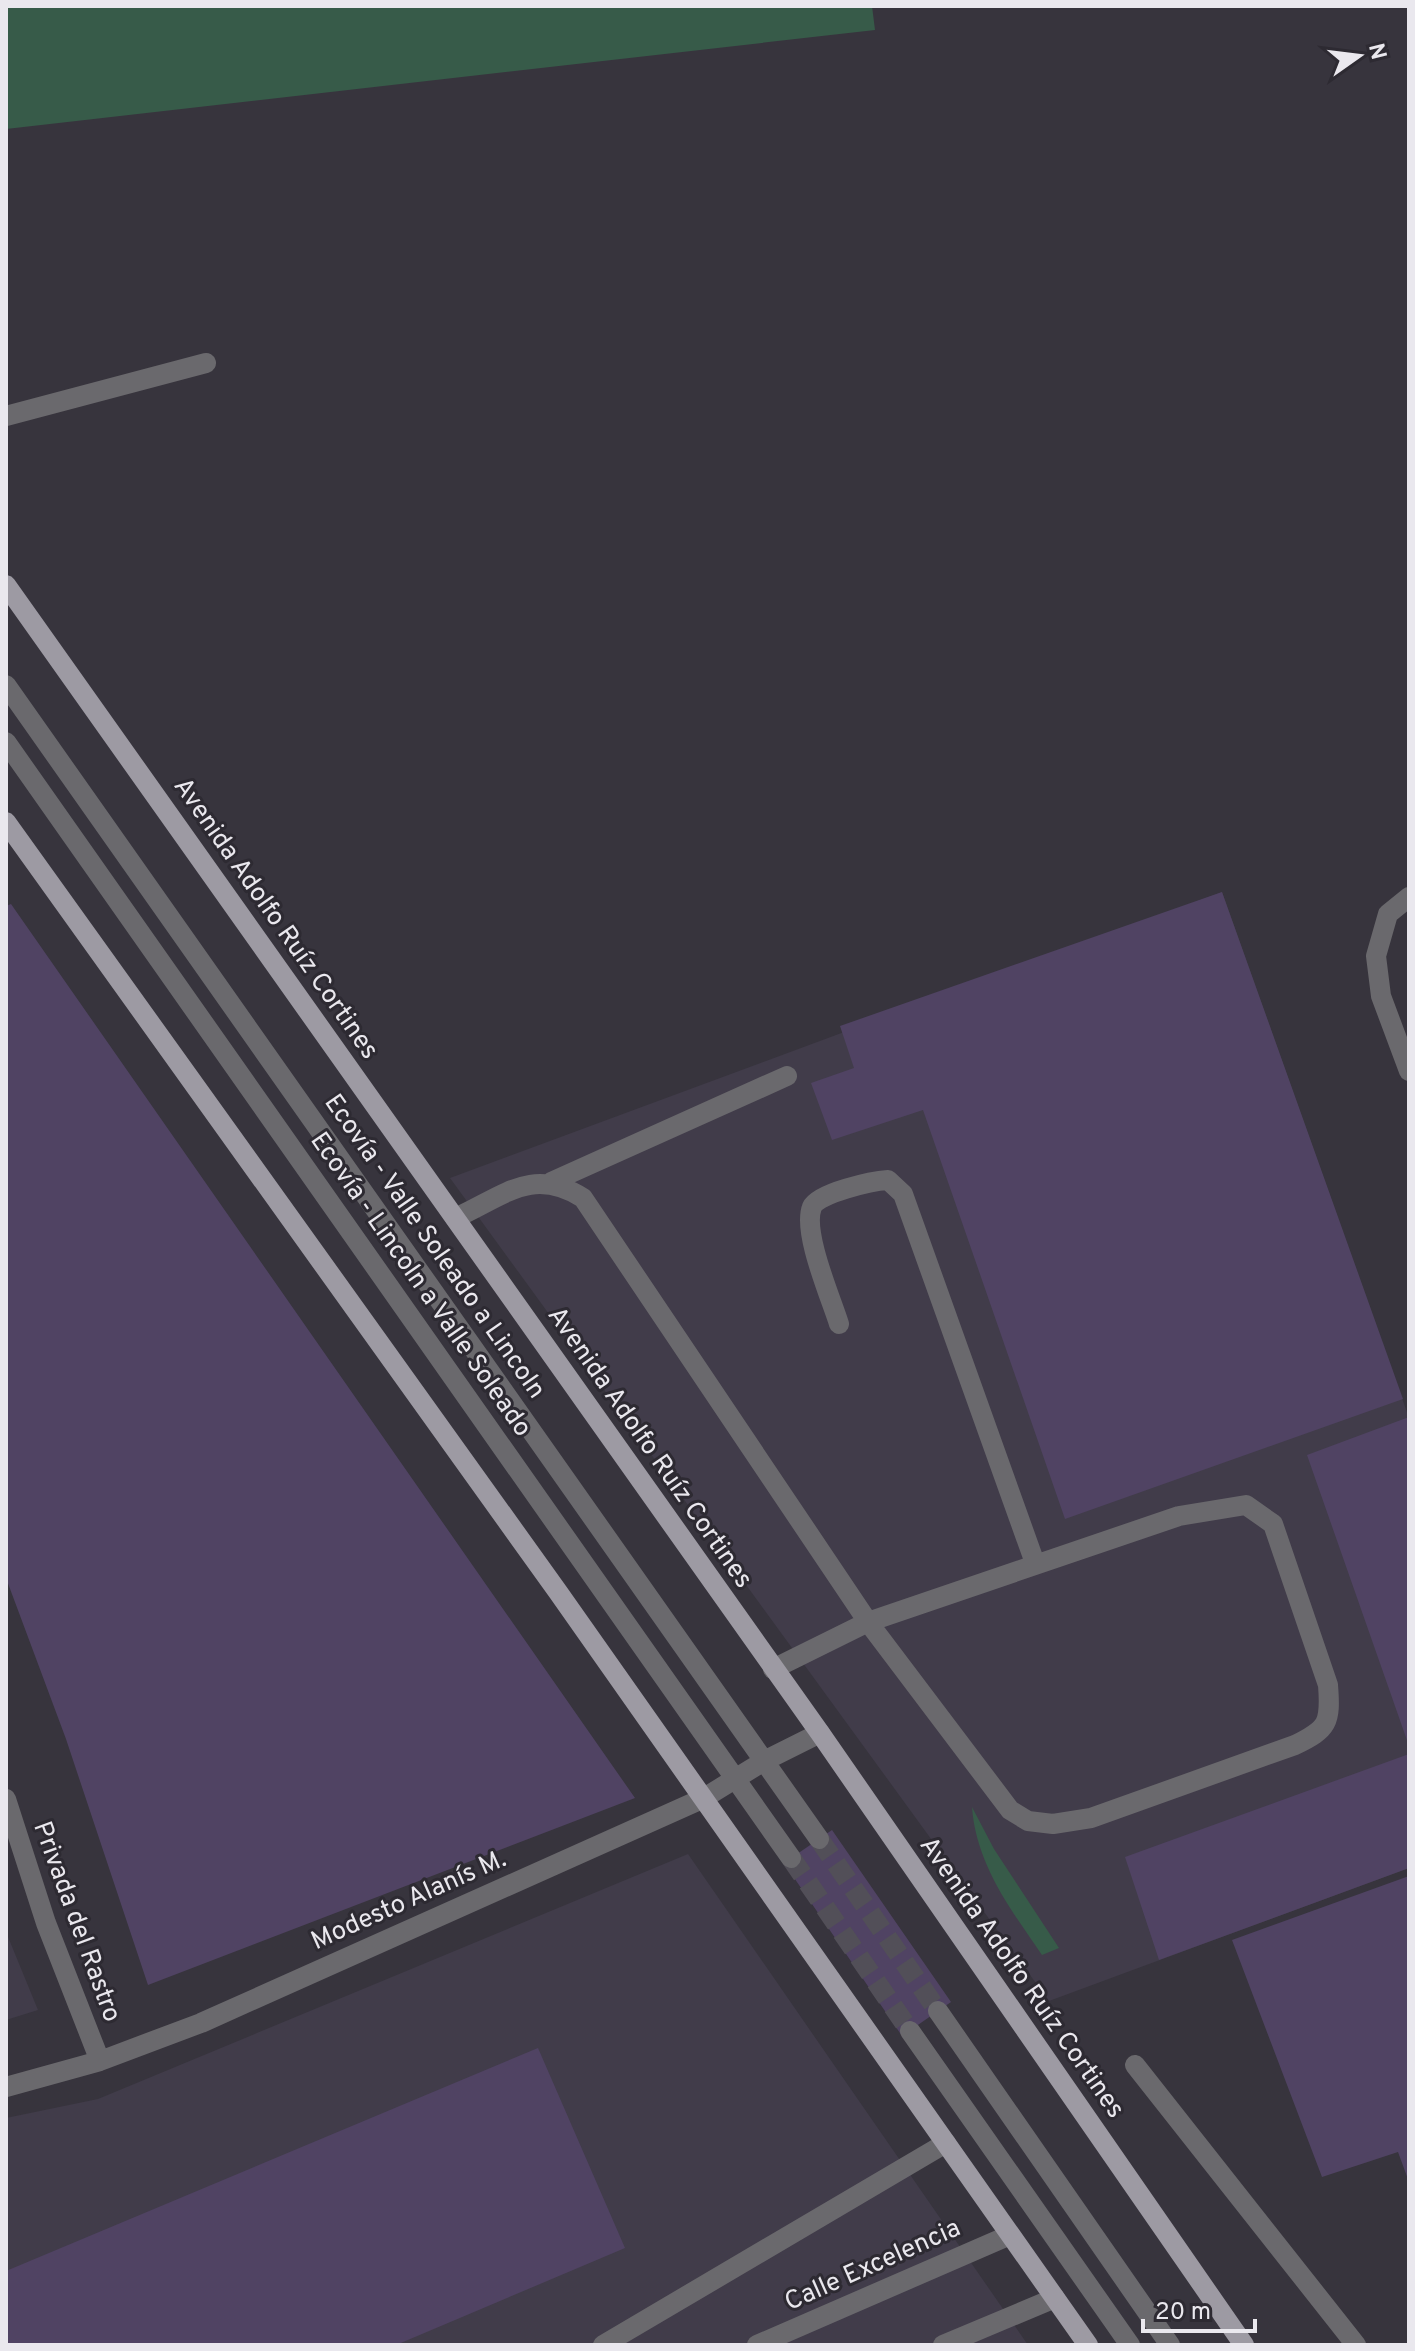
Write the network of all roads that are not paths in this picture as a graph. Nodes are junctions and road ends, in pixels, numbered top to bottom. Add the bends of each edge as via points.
1 (206, 363) dead end
2 (6, 416) edge
3 (6, 585) edge
4 (6, 685) edge
5 (6, 742) edge
6 (6, 822) edge
7 (1409, 897) edge
8 (1409, 1071) edge
9 (787, 1076) dead end
10 (551, 1182) junction
11 (455, 1218) junction
12 (839, 1324) dead end
13 (1035, 1563) junction
14 (868, 1622) junction
15 (773, 1669) junction
16 (820, 1733) junction
17 (764, 1761) junction
18 (736, 1779) junction
19 (704, 1798) junction
20 (6, 1799) edge
21 (819, 1839) tunnel mouth
22 (791, 1858) tunnel mouth
23 (938, 2011) tunnel mouth
24 (910, 2031) tunnel mouth
25 (100, 2061) junction
26 (1135, 2065) dead end
27 (6, 2087) edge
28 (946, 2143) junction
29 (1010, 2235) junction
30 (1055, 2298) junction
31 (603, 2345) edge
32 (757, 2345) edge
33 (943, 2345) edge
34 (1088, 2345) edge
35 (1130, 2345) edge
36 (1170, 2345) edge
37 (1244, 2345) edge
38 (1356, 2345) edge

1 - 2 street
3 - 11 main road, Avenida Adolfo Ruíz Cortines
4 - 17 street, Ecovía - Valle Soleado a Lincoln
5 - 18 street, Ecovía - Lincoln a Valle Soleado
6 - 19 main road
7 - 8 street via 1388,914 1376,956 1381,996
9 - 10 street
10 - 11 street via 535,1182
10 - 14 street via 583,1198
11 - 15 main road, Avenida Adolfo Ruíz Cortines
12 - 13 street via 811,1235 813,1204 888,1180 903,1194
13 - 14 street
13 - 14 street via 1179,1516 1235,1506 1256,1510 1273,1524 1328,1685 1331,1713 1321,1732 1091,1818 1053,1824 1028,1821 1010,1810
14 - 15 street
15 - 16 main road, Avenida Adolfo Ruíz Cortines
16 - 17 street, Modesto Alanís M.
16 - 37 main road, Avenida Adolfo Ruíz Cortines
17 - 18 street, Modesto Alanís M.
17 - 21 street, Ecovía - Valle Soleado a Lincoln
18 - 19 street, Modesto Alanís M.
18 - 22 street, Ecovía - Lincoln a Valle Soleado
19 - 25 street, Modesto Alanís M. via 201,2023
19 - 28 main road
20 - 25 street, Privada del Rastro via 46,1923
23 - 36 street
24 - 35 street
25 - 27 street, Modesto Alanís M.
26 - 38 street
28 - 29 main road
28 - 31 street
29 - 30 main road
29 - 32 street, Calle Excelencia
30 - 33 street
30 - 34 main road

